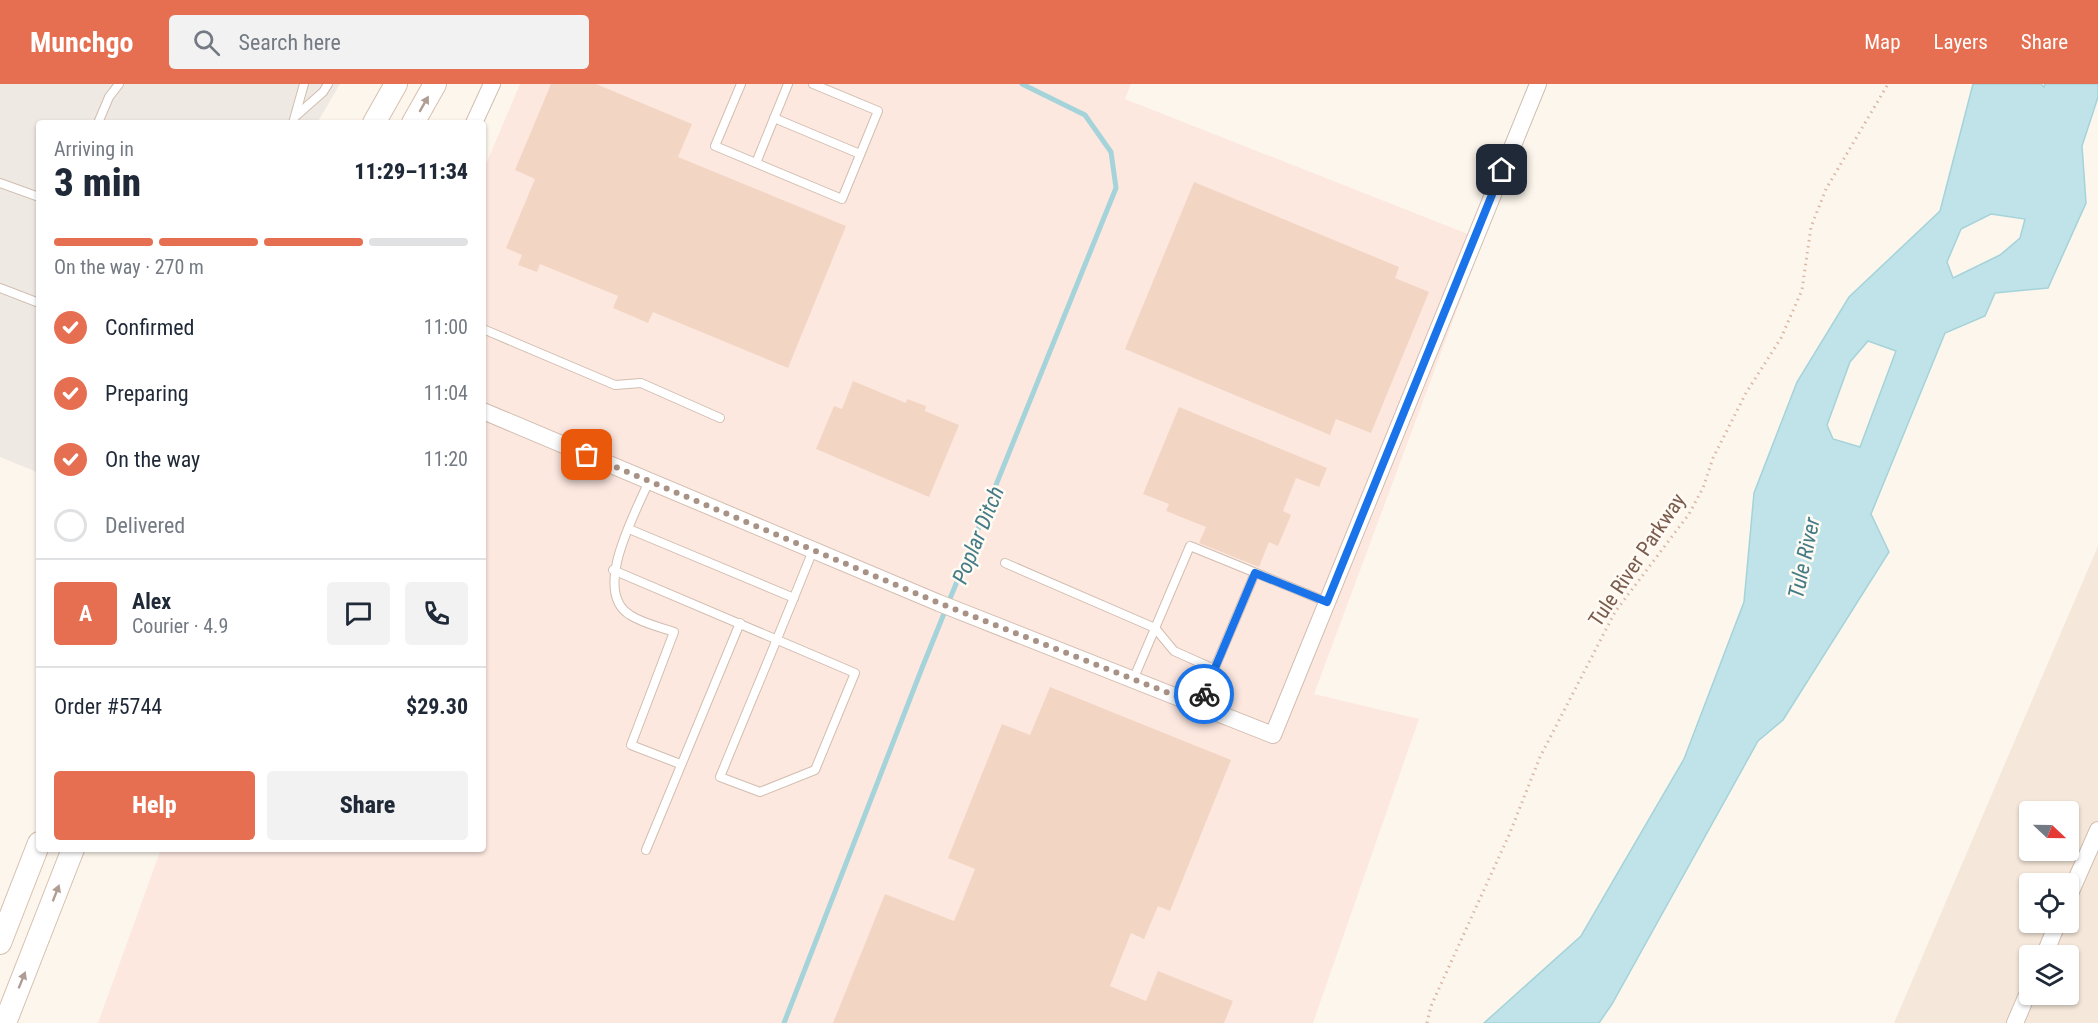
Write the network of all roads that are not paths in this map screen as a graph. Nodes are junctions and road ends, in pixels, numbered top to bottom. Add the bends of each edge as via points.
1 (119, 84) edge
2 (304, 84) edge
3 (328, 84) edge
4 (396, 84) edge
5 (435, 84) edge
6 (492, 84) edge
7 (741, 84) edge
8 (788, 84) edge
9 (813, 84) edge
10 (1538, 84) edge
11 (774, 118) junction
12 (295, 119) edge
13 (99, 120) edge
14 (376, 120) edge
15 (415, 120) edge
16 (475, 120) edge
17 (860, 154) junction
18 (756, 163) junction
19 (0, 183) edge
20 (36, 196) edge
21 (0, 288) edge
22 (36, 302) edge
23 (486, 330) edge
24 (486, 412) edge
25 (720, 418) dead end
26 (649, 481) junction
27 (630, 529) junction
28 (813, 550) junction
29 (1005, 563) dead end
30 (613, 570) junction
31 (1255, 573) junction
32 (794, 598) junction
33 (1327, 602) junction
34 (740, 623) junction
35 (1155, 628) junction
36 (777, 638) junction
37 (1214, 669) junction
38 (1133, 680) junction
39 (1199, 705) junction
40 (680, 764) junction
41 (2098, 830) edge
42 (36, 850) edge
43 (646, 850) dead end
44 (72, 852) edge
45 (2079, 873) edge
46 (0, 943) edge
47 (2022, 1005) edge
48 (0, 1021) edge
49 (5, 1023) edge
50 (2014, 1023) edge

1 - 13 lane
2 - 12 lane
3 - 12 lane
4 - 14 main road
15 -> 5 main road
6 - 16 street
7 - 18 lane via 715,146
8 - 11 lane
9 - 17 lane via 878,111
10 - 33 street
11 - 17 lane
11 - 18 lane
17 - 18 lane via 842,199
19 - 20 lane
21 - 22 lane
23 - 25 lane via 615,385 641,382
24 - 26 street
26 - 27 lane
26 - 28 street
27 - 30 lane
27 - 32 lane
28 - 32 lane
28 - 38 street
29 - 35 lane
30 - 34 lane
30 - 40 lane via 615,594 629,615 674,632 631,745
31 - 33 lane
31 - 35 lane via 1190,546
31 - 37 lane
32 - 36 lane
33 - 39 street via 1273,735
34 - 36 lane
34 - 40 lane
35 - 37 lane via 1174,651
35 - 38 lane
36 - 36 lane via 720,777 760,792 815,770 855,673
37 - 39 lane
38 - 39 street
40 - 43 lane
41 - 45 street
42 - 46 main road
49 -> 44 main road, bridge
47 - 50 street
48 - 49 main road

